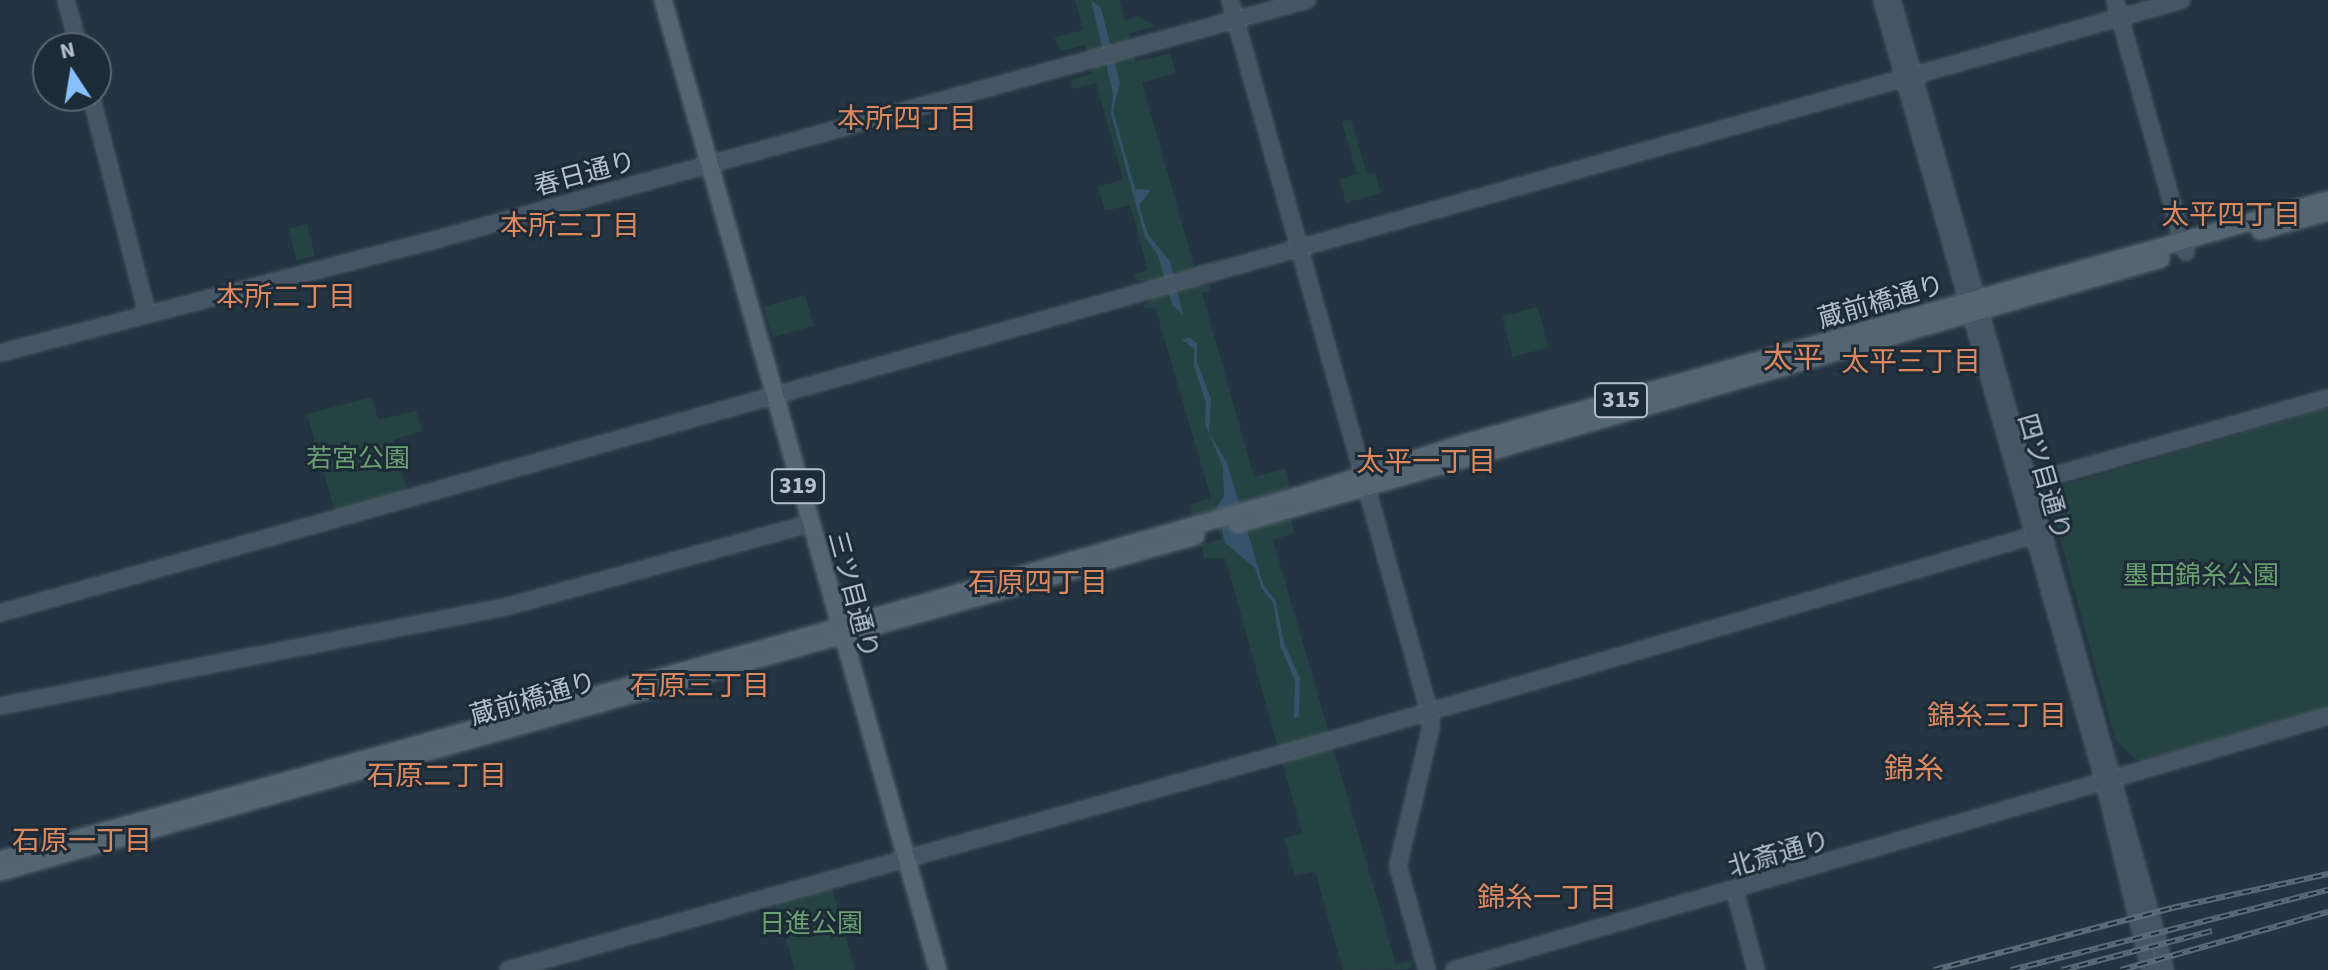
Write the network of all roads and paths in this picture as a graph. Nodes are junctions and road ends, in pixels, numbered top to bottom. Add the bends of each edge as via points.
1 (66, 0) edge
2 (663, 0) edge
3 (1230, 0) edge
4 (1307, 0) edge
5 (1882, 0) edge
6 (1892, 0) edge
7 (2115, 0) edge
8 (2182, 0) edge
9 (2120, 17) junction
10 (1236, 20) junction
11 (75, 32) edge
12 (1910, 77) junction
13 (95, 112) edge
14 (710, 164) junction
15 (2328, 200) edge
16 (2328, 212) edge
17 (2185, 247) junction
18 (1301, 249) junction
19 (1975, 306) junction
20 (147, 313) junction
21 (0, 353) edge
22 (773, 396) junction
23 (2328, 398) edge
24 (1364, 479) junction
25 (2026, 484) junction
26 (809, 524) junction
27 (2040, 533) junction
28 (0, 613) edge
29 (838, 631) junction
30 (0, 706) edge
31 (1429, 711) junction
32 (2328, 716) edge
33 (2110, 782) junction
34 (906, 859) junction
35 (0, 860) edge
36 (0, 872) edge
37 (1735, 891) junction
38 (2162, 958) edge
39 (508, 970) edge
40 (938, 970) edge
41 (1427, 970) edge
42 (1454, 970) edge
43 (1756, 970) edge
44 (2150, 970) edge

1 - 11 street
2 - 14 main road, 三ツ目通り / 319
3 - 10 street
4 - 10 street
5 - 12 street, 四ツ目通り
6 - 12 street, 四ツ目通り
7 - 9 street
8 - 9 street
9 - 12 street
9 - 17 street
10 - 14 street, 春日通り
10 - 18 street
12 - 18 street
12 - 19 street, 四ツ目通り
13 - 20 street
14 - 20 street, 春日通り
14 - 22 main road, 三ツ目通り / 319
15 - 17 main road, 蔵前橋通り / 315
16 - 17 main road, 蔵前橋通り / 315
17 - 19 main road, 蔵前橋通り / 315
18 - 22 street
18 - 24 street
19 - 24 main road, 蔵前橋通り / 315
19 - 25 street, 四ツ目通り
20 - 21 street, 春日通り
22 - 26 main road, 三ツ目通り / 319
22 - 28 street
23 - 25 street
24 - 29 main road, 蔵前橋通り / 315
24 - 31 street
25 - 27 street, 四ツ目通り
26 - 29 main road, 三ツ目通り / 319
26 - 30 street via 509,606
27 - 31 street
27 - 33 street, 四ツ目通り
29 - 34 main road, 三ツ目通り / 319
29 - 35 main road, 蔵前橋通り / 315
29 - 36 main road, 蔵前橋通り / 315
31 - 34 street
31 - 41 street via 1431,727 1398,866
32 - 33 street, 北斎通り
33 - 37 street, 北斎通り
33 - 38 street, 四ツ目通り
33 - 44 street, 四ツ目通り
34 - 39 street
34 - 40 main road, 三ツ目通り / 319
37 - 42 street, 北斎通り
37 - 43 street

